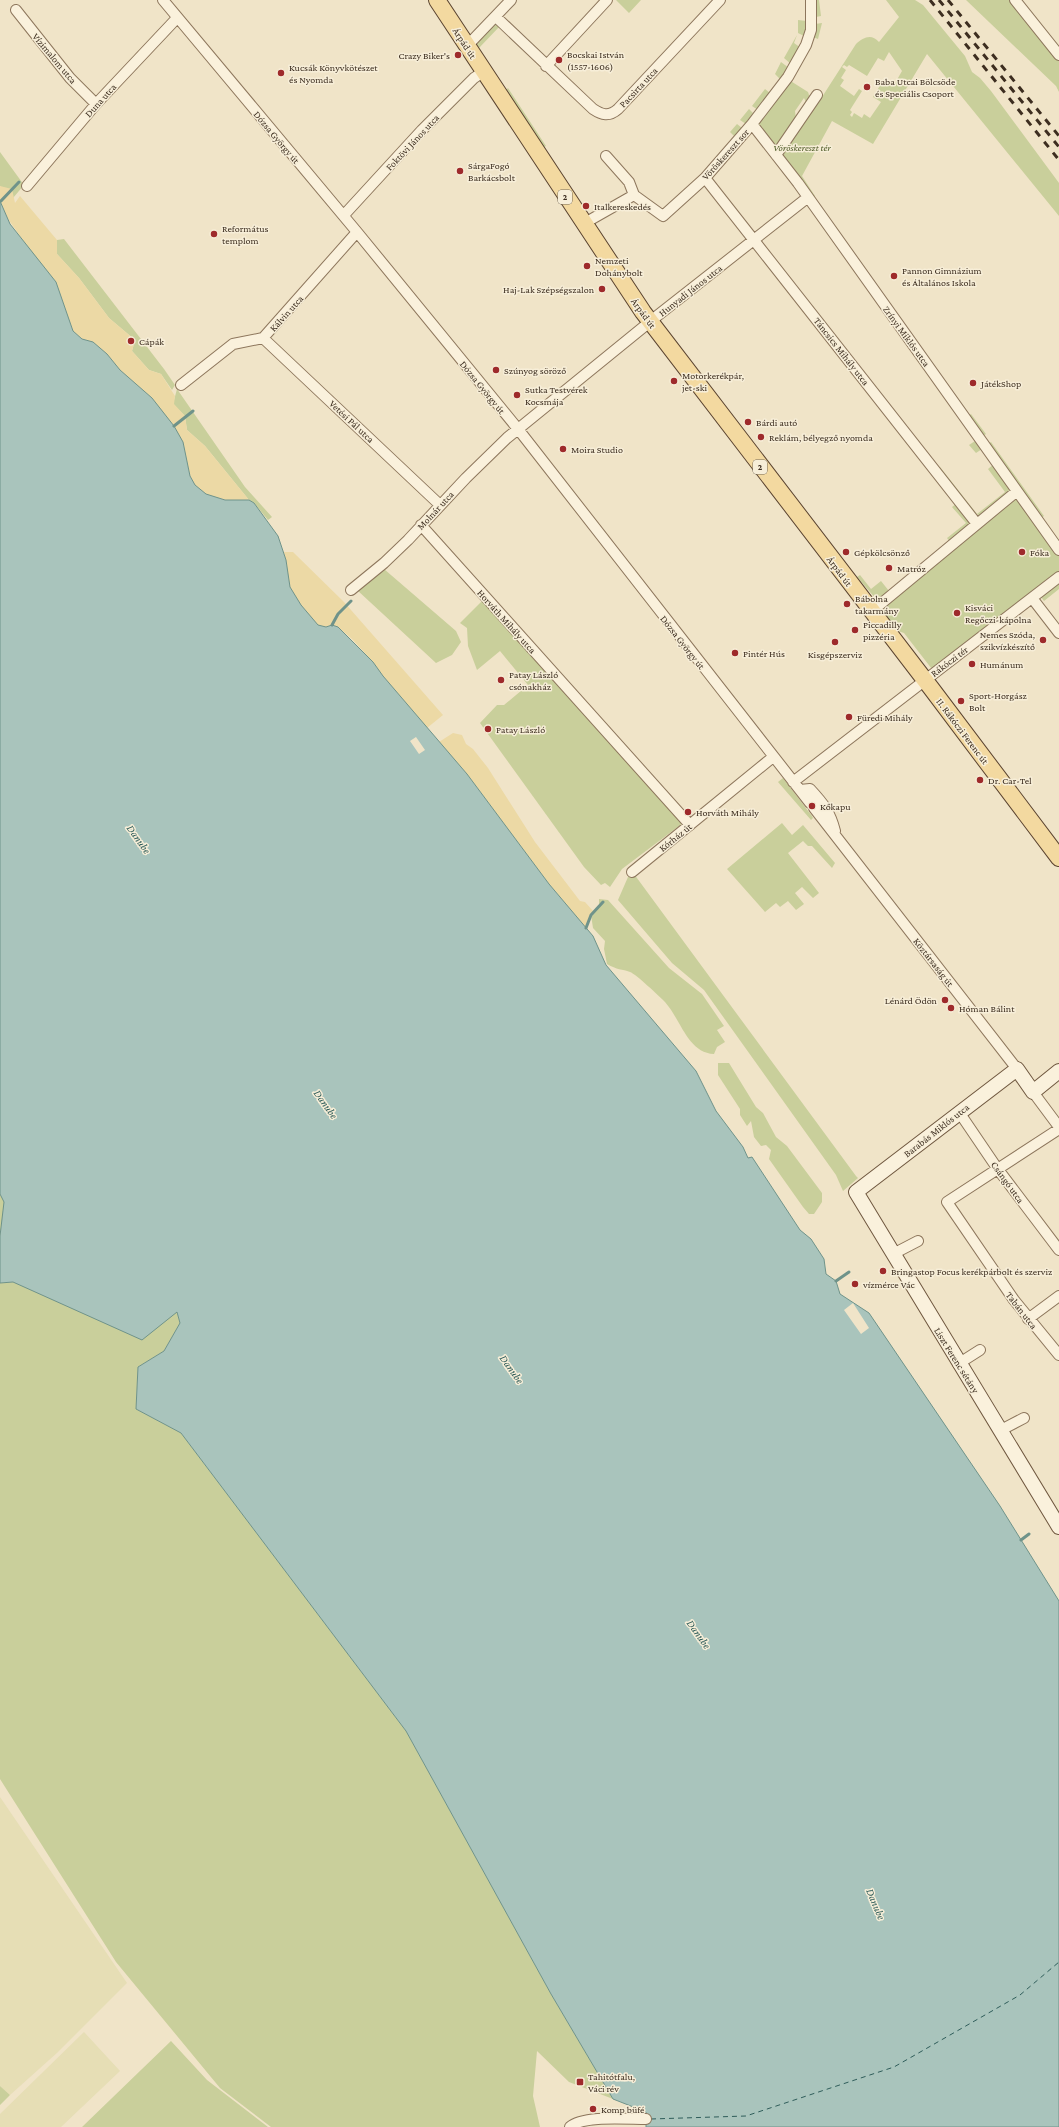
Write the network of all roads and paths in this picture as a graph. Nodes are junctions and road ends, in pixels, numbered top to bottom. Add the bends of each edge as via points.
1 (163, 0) edge
2 (437, 0) edge
3 (511, 0) edge
4 (607, 0) edge
5 (720, 0) edge
6 (811, 0) edge
7 (1015, 0) edge
8 (16, 10) dead end
9 (496, 17) junction
10 (177, 18) junction
11 (467, 46) junction
12 (1059, 55) edge
13 (546, 66) junction
14 (483, 72) junction
15 (817, 95) dead end
16 (96, 104) junction
17 (752, 124) junction
18 (776, 155) junction
19 (606, 156) dead end
20 (705, 178) junction
21 (27, 186) dead end
22 (634, 195) junction
23 (807, 198) junction
24 (344, 215) junction
25 (583, 224) junction
26 (357, 232) junction
27 (755, 239) junction
28 (650, 322) junction
29 (263, 338) junction
30 (181, 385) dead end
31 (518, 429) junction
32 (1017, 491) junction
33 (440, 505) junction
34 (977, 524) junction
35 (421, 526) junction
36 (1059, 550) edge
37 (1059, 577) edge
38 (351, 590) dead end
39 (1032, 598) junction
40 (872, 612) junction
41 (1059, 633) edge
42 (925, 680) junction
43 (773, 757) junction
44 (797, 786) junction
45 (690, 825) junction
46 (837, 837) junction
47 (1059, 858) edge
48 (632, 872) dead end
49 (1017, 1069) junction
50 (1059, 1072) edge
51 (1033, 1092) junction
52 (959, 1112) junction
53 (1059, 1128) edge
54 (997, 1168) junction
55 (856, 1192) joint
56 (918, 1241) dead end
57 (1059, 1250) edge
58 (893, 1254) junction
59 (1059, 1296) edge
60 (1028, 1319) junction
61 (980, 1350) dead end
62 (1059, 1355) edge
63 (958, 1364) junction
64 (1024, 1418) dead end
65 (1001, 1430) junction
66 (1057, 1519) edge
67 (646, 2119) dead end
68 (612, 2120) junction
69 (570, 2127) edge
70 (590, 2127) edge

1 - 10 street, Dózsa György út
2 - 11 main road, Árpád út / 2
3 - 9 street
4 - 13 street
5 - 13 street, Pacsirta utca via 618,109 610,114 593,109
6 - 17 street, Vöröskereszt sor via 811,30 806,45 788,77
7 - 12 street
8 - 16 street, Vízimalom utca via 70,78
9 - 11 street
9 - 13 street, Pacsirta utca
10 - 16 street, Duna utca
10 - 24 street, Dózsa György út
11 - 14 main road, Árpád út / 2
14 - 24 street, Foktövi János utca via 427,125
14 - 25 main road, Árpád út / 2
15 - 18 street
16 - 21 street, Duna utca
17 - 18 street, Zrínyi Miklós utca
17 - 20 street, Vöröskereszt sor
18 - 23 street, Zrínyi Miklós utca
19 - 22 street via 629,182
20 - 22 street, Vöröskereszt sor via 663,216
20 - 27 street, Táncsics Mihály utca
22 - 25 street
23 - 27 street, Hunyadi János utca
23 - 32 street, Zrínyi Miklós utca
24 - 26 street, Dózsa György út
25 - 28 main road, Árpád út / 2
26 - 29 street, Kálvin utca
26 - 31 street, Dózsa György út
27 - 28 street, Hunyadi János utca
27 - 34 street, Táncsics Mihály utca
28 - 31 street, Hunyadi János utca
28 - 40 main road, Árpád út / 2
29 - 30 street, Kálvin utca via 233,344
29 - 33 street, Vetési Pál utca
31 - 33 street, Molnár utca via 481,462
31 - 43 street, Dózsa György út
32 - 34 street
32 - 36 street, Zrínyi Miklós utca
33 - 35 street, Molnár utca
34 - 40 street
35 - 38 street, Molnár utca via 384,563
35 - 45 street, Horváth Mihály utca
37 - 39 street, Rákóczi tér
39 - 41 street
39 - 42 street, Rákóczi tér
40 - 42 main road, Rákóczi tér / 2
42 - 44 street
42 - 47 main road, II. Rákóczi Ferenc út / 2
43 - 44 street, Dózsa György út
43 - 45 street, Kórház út
44 - 46 street, Köztársaság út
44 - 46 street, Köztársaság út via 810,790 820,799 830,812
45 - 48 street, Kórház út
46 - 49 street, Köztársaság út
49 - 51 street, Köztársaság út
49 - 52 street, Barabás Miklós utca
50 - 51 street
51 - 53 street, Köztársaság út
52 - 54 street, Csángó utca
52 - 55 street, Barabás Miklós utca
53 - 54 street
54 - 57 street, Csángó utca
54 - 60 street, Tabán utca via 947,1202
55 - 58 street, Liszt Ferenc sétány
56 - 58 street
58 - 63 street, Liszt Ferenc sétány
59 - 60 street
60 - 62 street, Tabán utca
61 - 63 street
63 - 65 street, Liszt Ferenc sétány
64 - 65 street
65 - 66 street, Liszt Ferenc sétány
67 - 68 street
68 - 69 street via 594,2119
68 - 70 street

